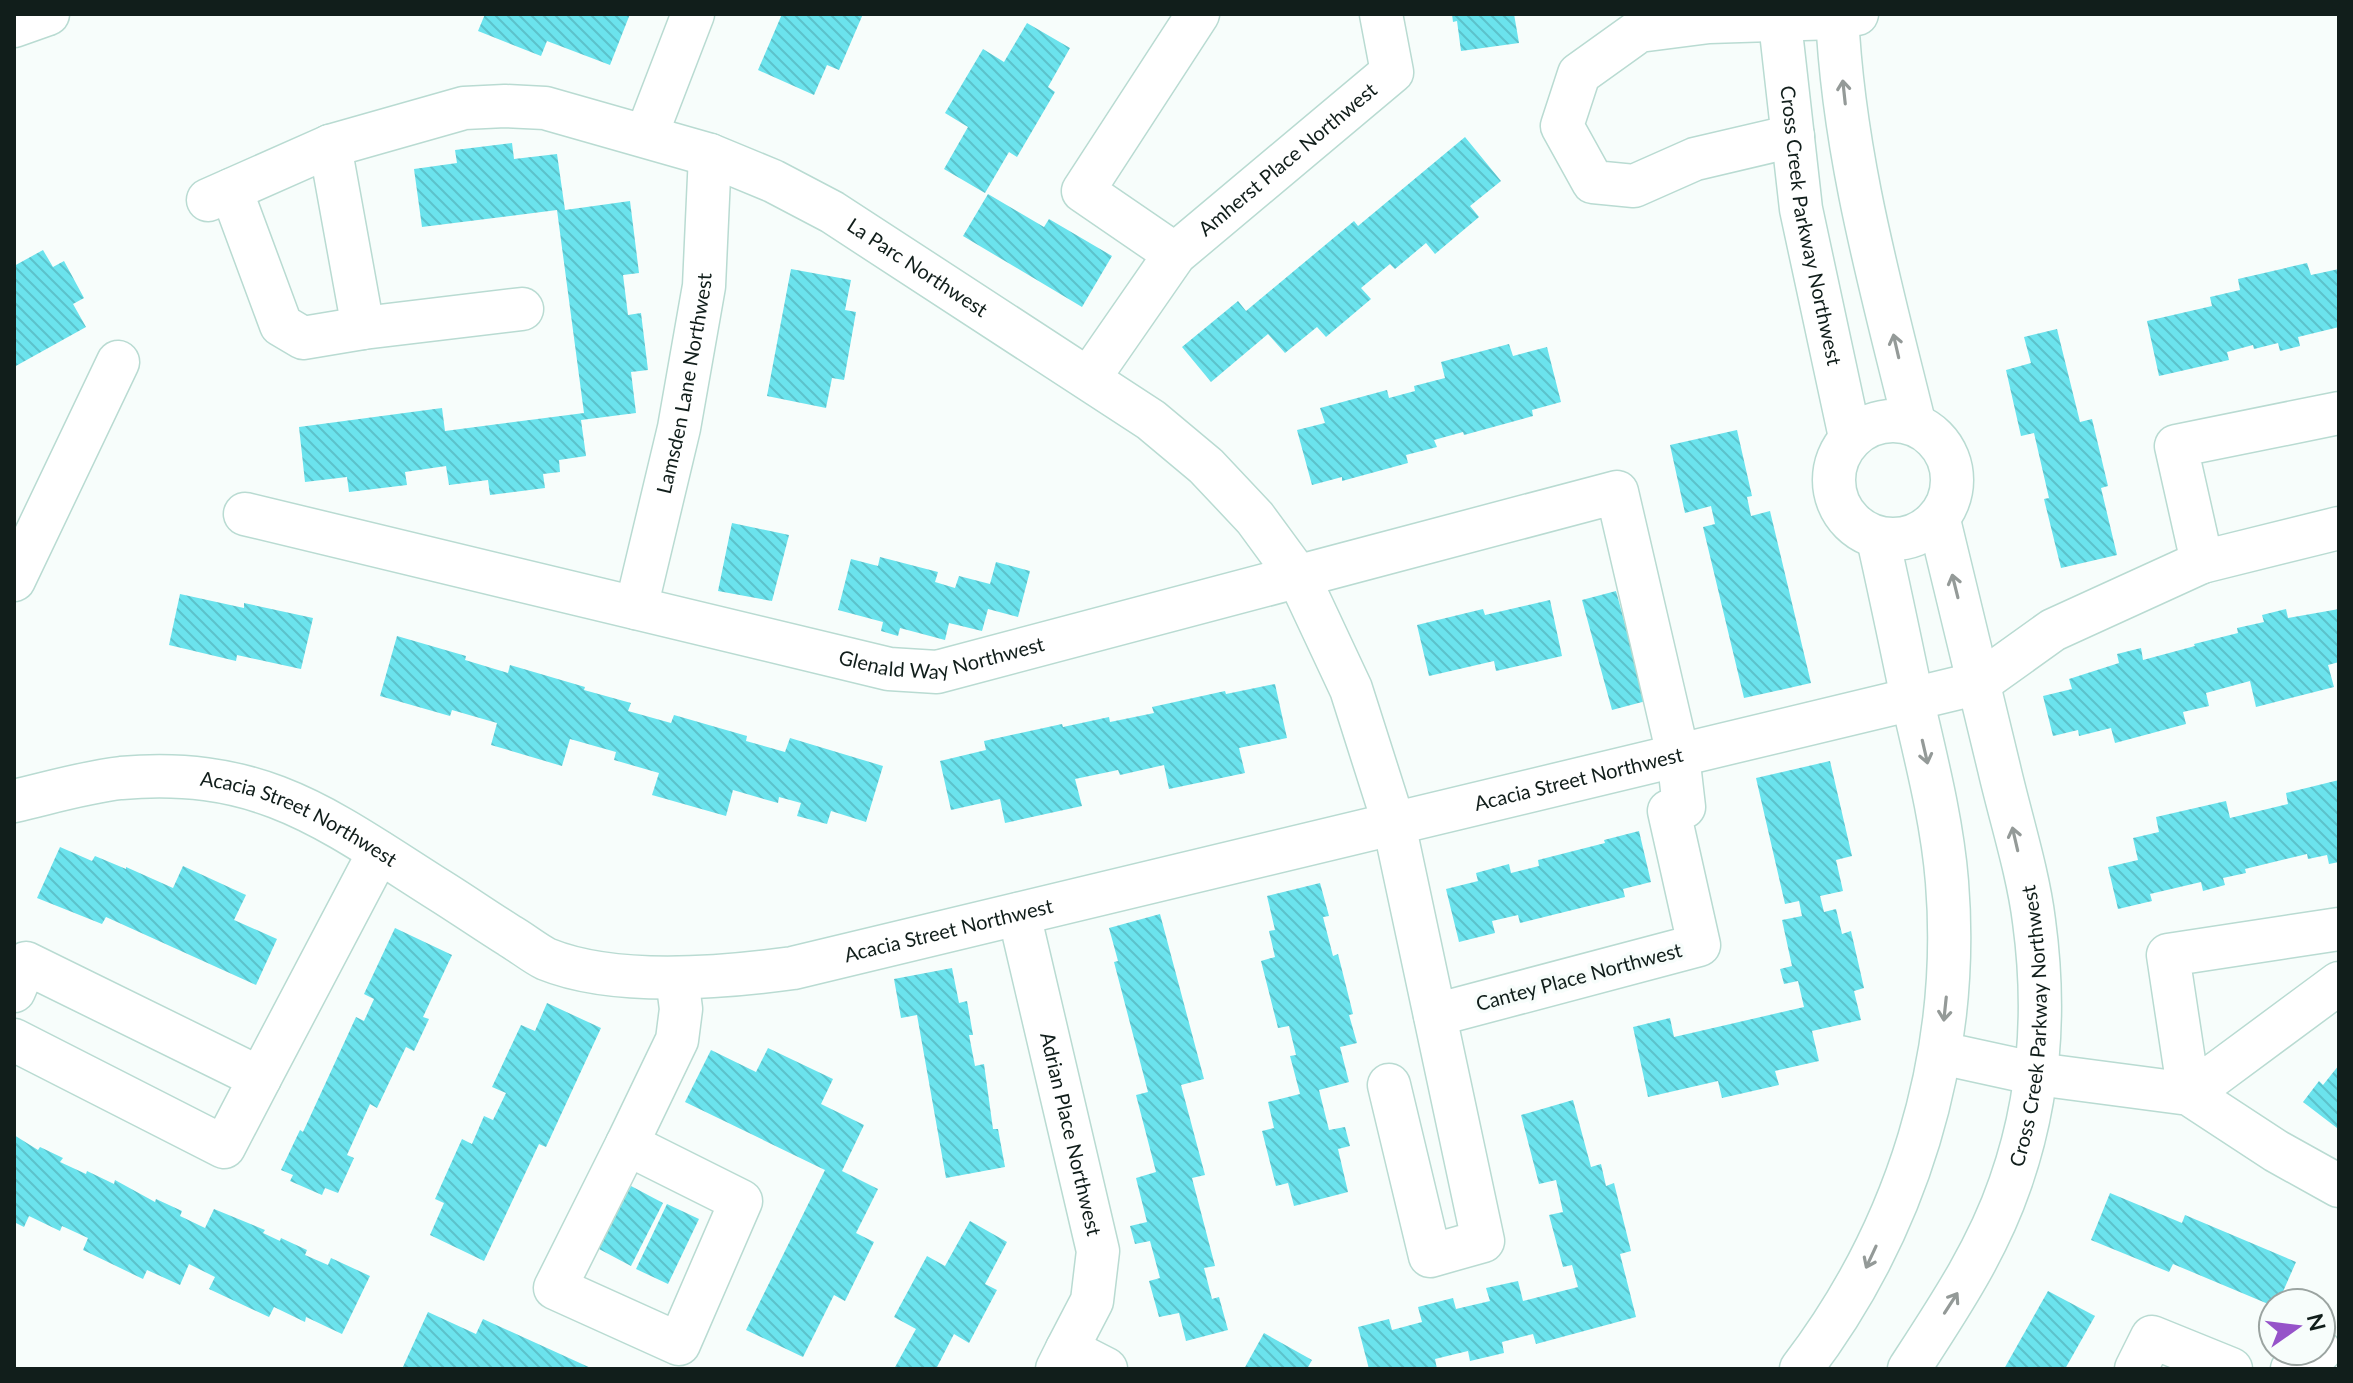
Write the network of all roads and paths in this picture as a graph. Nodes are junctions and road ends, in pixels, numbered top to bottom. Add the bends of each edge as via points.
1 (48, 14) edge
2 (693, 14) edge
3 (1198, 14) edge
4 (1381, 14) edge
5 (1844, 15) edge
6 (1779, 17) edge
7 (14, 26) edge
8 (646, 136) junction
9 (1793, 136) junction
10 (330, 146) junction
11 (710, 155) junction
12 (1175, 254) junction
13 (522, 309) dead end
14 (363, 328) junction
15 (118, 362) dead end
16 (1089, 378) junction
17 (1912, 412) junction
18 (2339, 413) edge
19 (1848, 426) junction
20 (1621, 510) joint
21 (245, 514) dead end
22 (1939, 520) junction
23 (2339, 528) edge
24 (1878, 539) junction
25 (2202, 562) junction
26 (1299, 578) junction
27 (14, 580) edge
28 (636, 608) junction
29 (1979, 683) junction
30 (1912, 699) junction
31 (1678, 755) junction
32 (14, 801) edge
33 (1394, 824) junction
34 (379, 852) junction
35 (1019, 914) junction
36 (2339, 929) edge
37 (677, 978) junction
38 (2339, 983) edge
39 (14, 991) edge
40 (1435, 1015) junction
41 (14, 1040) edge
42 (1941, 1053) junction
43 (2037, 1074) junction
44 (260, 1078) junction
45 (1389, 1085) dead end
46 (2189, 1094) junction
47 (627, 1144) junction
48 (2339, 1186) edge
49 (1062, 1359) edge
50 (1106, 1369) edge
51 (1801, 1369) edge
52 (1909, 1369) edge
53 (2136, 1369) edge
54 (2231, 1369) edge

1 - 7 street
2 - 8 street
3 - 12 street via 1083,191
4 - 12 street, Amherst Place Northwest via 1392,72
5 - 6 street
17 -> 5 street via 1856,180 1844,100
6 - 9 street, Cross Creek Parkway Northwest
6 - 9 street via 1639,31 1579,74 1562,126 1593,182 1634,186 1695,159
8 - 10 street, La Parc Northwest via 545,108 505,106 464,108
8 - 11 street, La Parc Northwest
9 - 19 street, Cross Creek Parkway Northwest via 1801,209
10 - 14 street
10 - 14 street, La Parc Northwest via 220,195 281,325 303,338
11 - 16 street, La Parc Northwest via 832,212
11 - 28 street, Lamsden Lane Northwest via 704,286 679,428
12 - 16 street, Amherst Place Northwest
13 - 14 street
15 - 27 street
16 - 26 street, La Parc Northwest via 1206,466 1255,518
17 - 19 street
17 - 22 street via 1939,439 1952,465 1952,495
18 - 25 street via 2176,446
19 - 24 street via 1835,463 1834,493 1848,520
20 - 26 street, Glenald Way Northwest via 1617,492
20 - 31 street, Cantey Place Northwest
21 - 28 street, Glenald Way Northwest
22 - 24 street via 1913,537
29 -> 22 street, Cross Creek Parkway Northwest
23 - 25 street
24 - 30 street
25 - 29 street via 2053,630
26 - 28 street, Glenald Way Northwest via 937,672 889,669
26 - 33 street, La Parc Northwest via 1351,689
29 - 30 street, Acacia Street Northwest
43 -> 29 street, Cross Creek Parkway Northwest via 2041,994 2034,918
30 - 31 street, Acacia Street Northwest
30 -> 42 street via 1938,808 1948,883 1949,969
31 - 33 street, Acacia Street Northwest
31 - 40 street, Cantey Place Northwest via 1684,807 1669,811 1699,945
32 - 34 street, Acacia Street Northwest via 120,778 198,777 290,800
33 - 35 street, Acacia Street Northwest
33 - 40 street
34 - 37 street, Acacia Street Northwest via 545,958 592,972
34 - 44 street
35 - 37 street, Acacia Street Northwest via 793,968
35 - 49 street, Adrian Place Northwest via 1098,1251 1092,1301
36 - 46 street via 2168,955
37 - 47 street via 677,1040
38 - 46 street
39 - 44 street via 26,963
40 - 45 street via 1483,1241 1430,1256
41 - 44 street via 224,1147
42 - 43 street
42 -> 51 street via 1909,1174 1860,1281
43 - 46 street
52 -> 43 street, Cross Creek Parkway Northwest via 1989,1237 2010,1183
46 - 48 street
47 - 47 street via 555,1288 679,1344 741,1201
49 - 50 street
53 - 54 street via 2152,1337

